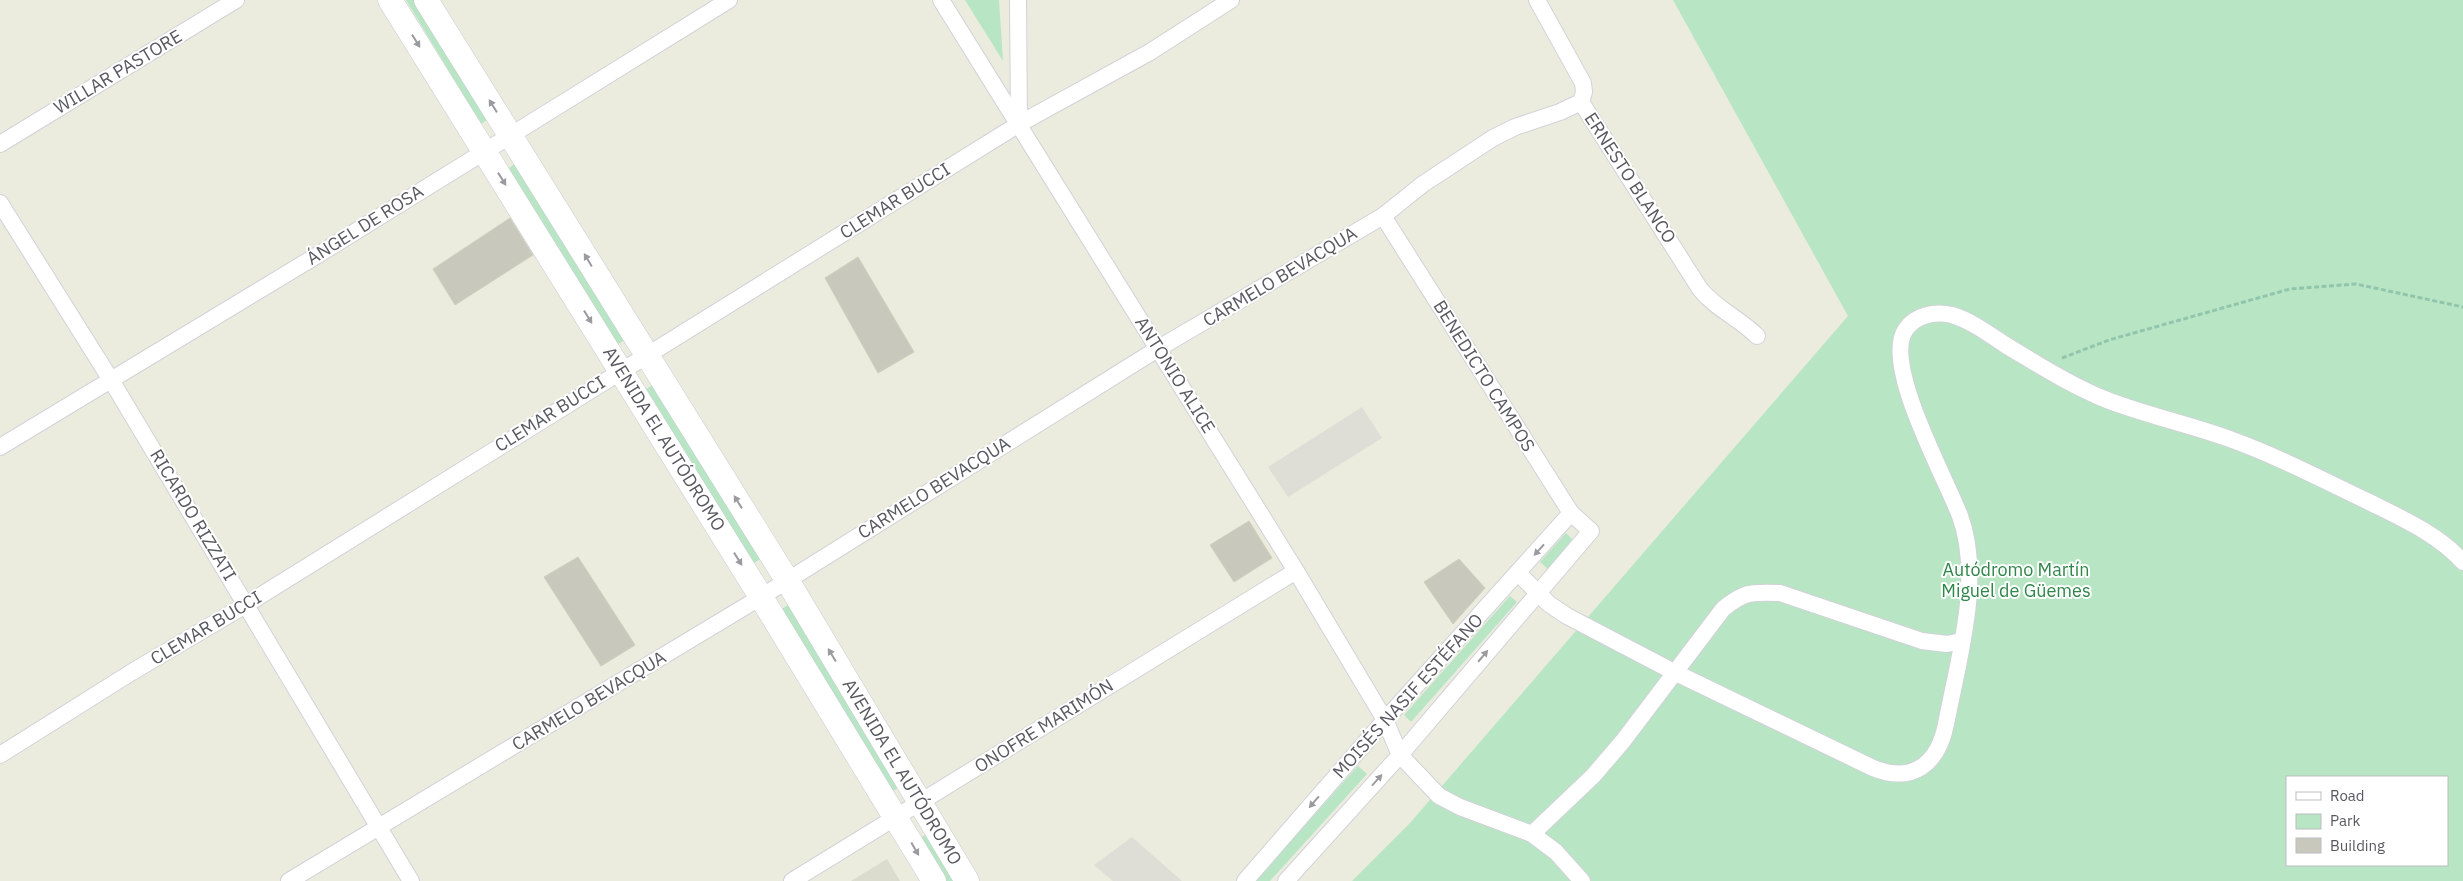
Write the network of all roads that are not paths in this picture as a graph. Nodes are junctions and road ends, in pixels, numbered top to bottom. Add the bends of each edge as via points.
1 (236, 0) edge
2 (390, 0) edge
3 (426, 0) edge
4 (729, 0) edge
5 (941, 0) edge
6 (1018, 0) edge
7 (1231, 0) edge
8 (1537, 0) edge
9 (1581, 102) junction
10 (1020, 124) junction
11 (511, 134) junction
12 (0, 144) edge
13 (484, 151) junction
14 (0, 203) edge
15 (1383, 216) junction
16 (1757, 336) dead end
17 (1159, 348) junction
18 (646, 355) junction
19 (621, 370) junction
20 (111, 380) junction
21 (0, 447) edge
22 (1572, 513) junction
23 (1591, 531) joint
24 (2463, 562) edge
25 (1296, 571) junction
26 (1518, 573) junction
27 (787, 580) junction
28 (1537, 591) junction
29 (761, 597) junction
30 (247, 604) junction
31 (1962, 641) junction
32 (1674, 672) junction
33 (1386, 720) junction
34 (0, 755) edge
35 (1400, 755) junction
36 (921, 802) junction
37 (896, 817) junction
38 (380, 827) junction
39 (1532, 834) junction
40 (289, 881) edge
41 (411, 881) edge
42 (792, 881) edge
43 (934, 881) edge
44 (967, 881) edge
45 (1245, 881) edge
46 (1286, 881) edge
47 (1582, 881) edge

1 - 12 street, WILLAR PASTORE
2 -> 13 street, AVENIDA EL AUTÓDROMO
11 -> 3 street, AVENIDA EL AUTÓDROMO
4 - 11 street, ÁNGEL DE ROSA
5 - 10 street, ANTONIO ALICE
6 - 10 street
7 - 10 street, CLEMAR BUCCI via 1150,52
8 - 9 street, ERNESTO BLANCO via 1583,83
9 - 15 street, CARMELO BEVACQUA via 1493,138 1423,184
9 - 16 street, ERNESTO BLANCO via 1700,289 1709,300 1744,323
10 - 17 street, ANTONIO ALICE
10 - 18 street, CLEMAR BUCCI
11 - 13 street, ÁNGEL DE ROSA
18 -> 11 street, AVENIDA EL AUTÓDROMO
13 -> 19 street, AVENIDA EL AUTÓDROMO
13 - 20 street, ÁNGEL DE ROSA
14 - 20 street, RICARDO RIZZATI
15 - 17 street, CARMELO BEVACQUA
15 - 22 street, BENEDICTO CAMPOS
17 - 25 street, ANTONIO ALICE
17 - 27 street, CARMELO BEVACQUA
18 - 19 street, CLEMAR BUCCI
27 -> 18 street, AVENIDA EL AUTÓDROMO
19 -> 29 street, AVENIDA EL AUTÓDROMO
19 - 30 street, CLEMAR BUCCI
20 - 21 street, ÁNGEL DE ROSA
20 - 30 street, RICARDO RIZZATI
22 - 23 street, BENEDICTO CAMPOS
22 -> 26 street, MOISÉS NASIF ESTÉFANO
23 - 28 street, MOISÉS NASIF ESTÉFANO
24 - 31 street via 2454,552 2405,520 2271,455 2108,400 2044,368 1952,315 1924,315 1904,331 1899,346 1900,363 1906,390 1961,518 1967,541 1970,562
25 - 33 street, ANTONIO ALICE
25 - 36 street, ONOFRE MARIMÓN
26 - 28 street
26 - 33 street, MOISÉS NASIF ESTÉFANO
27 - 29 street, CARMELO BEVACQUA
36 -> 27 street, AVENIDA EL AUTÓDROMO
28 - 32 street via 1567,616
35 -> 28 street, MOISÉS NASIF ESTÉFANO
29 - 37 street, AVENIDA EL AUTÓDROMO
29 - 38 street, CARMELO BEVACQUA
30 - 34 street, CLEMAR BUCCI
30 - 38 street, RICARDO RIZZATI
31 - 32 street via 1947,644 1922,641 1796,597 1758,592 1740,596 1723,609
31 - 32 street via 1944,734 1935,757 1919,770 1903,775 1873,768
32 - 39 street via 1593,776
33 - 35 street, ANTONIO ALICE
33 -> 45 street, MOISÉS NASIF ESTÉFANO
35 - 39 street via 1439,796
46 -> 35 street, MOISÉS NASIF ESTÉFANO
36 - 37 street, ONOFRE MARIMÓN
36 - 44 street, AVENIDA EL AUTÓDROMO
37 - 42 street, ONOFRE MARIMÓN
37 -> 43 street, AVENIDA EL AUTÓDROMO
38 - 40 street, CARMELO BEVACQUA
38 - 41 street, RICARDO RIZZATI
39 - 47 street via 1556,852

